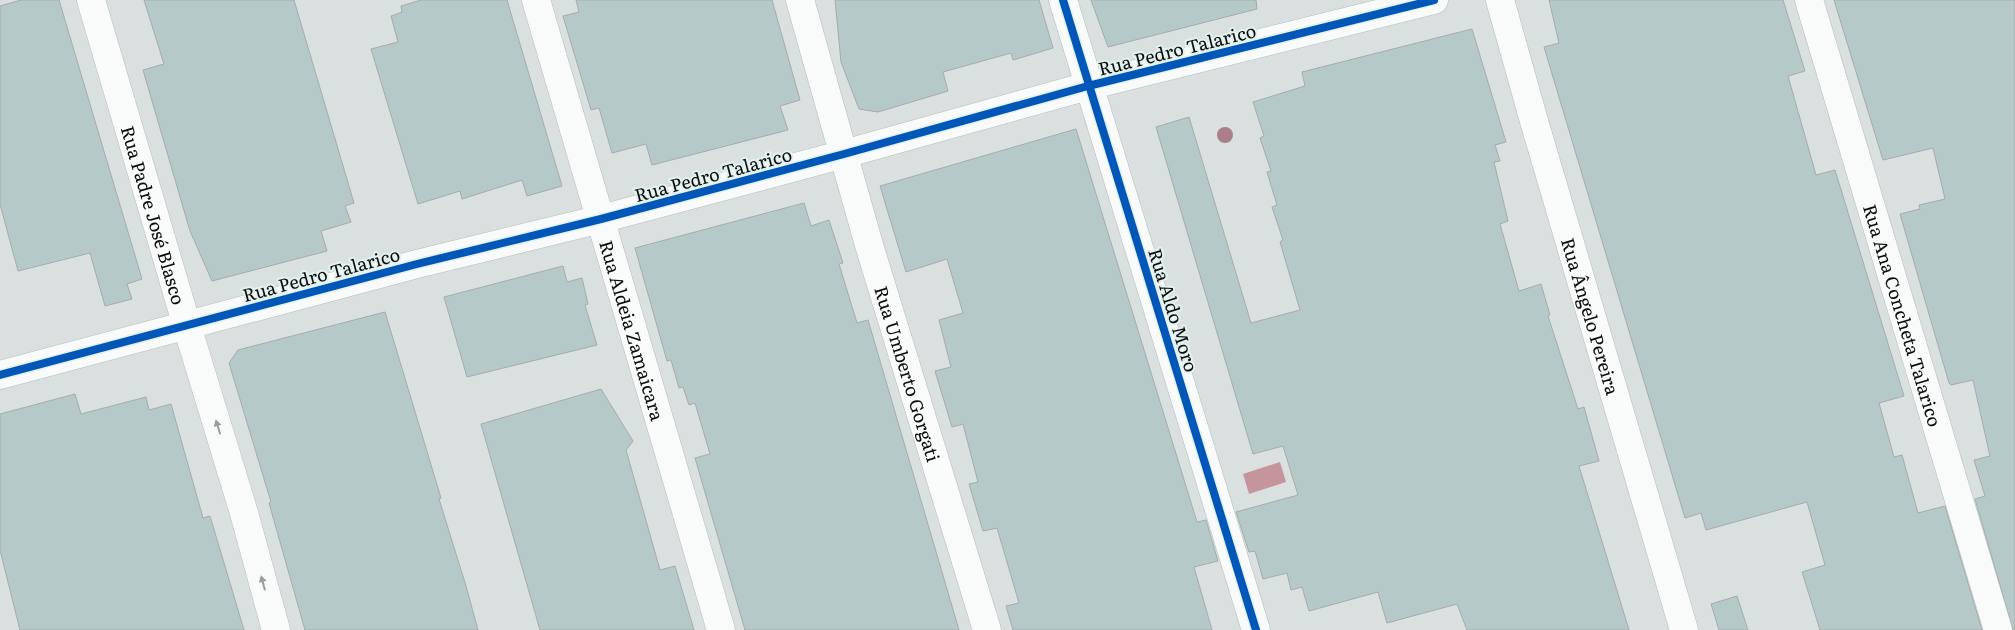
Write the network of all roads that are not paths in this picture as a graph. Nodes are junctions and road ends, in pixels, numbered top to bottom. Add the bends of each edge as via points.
1 (91, 0) edge
2 (536, 0) edge
3 (800, 0) edge
4 (1063, 0) edge
5 (1434, 0) edge
6 (1500, 0) edge
7 (1809, 0) edge
8 (1088, 86) junction
9 (844, 154) junction
10 (601, 219) junction
11 (187, 326) junction
12 (0, 375) edge
13 (276, 630) edge
14 (721, 630) edge
15 (987, 630) edge
16 (1256, 630) edge
17 (1684, 630) edge
18 (1998, 630) edge

1 - 11 street, Rua Padre José Blasco
2 - 10 street, Rua Aldeia Zamaicara
3 - 9 street, Rua Umberto Gorgati
4 - 8 street, Rua Aldo Moro
5 - 8 street, Rua Pedro Talarico
6 - 17 street, Rua Ângelo Pereira
7 - 18 street, Rua Ana Concheta Talarico
8 - 9 street, Rua Pedro Talarico
8 - 16 street, Rua Aldo Moro
9 - 10 street, Rua Pedro Talarico
9 - 15 street, Rua Umberto Gorgati
10 - 11 street, Rua Pedro Talarico
10 - 14 street, Rua Aldeia Zamaicara
11 - 12 street, Rua Pedro Talarico
13 -> 11 street, Rua Padre José Blasco

